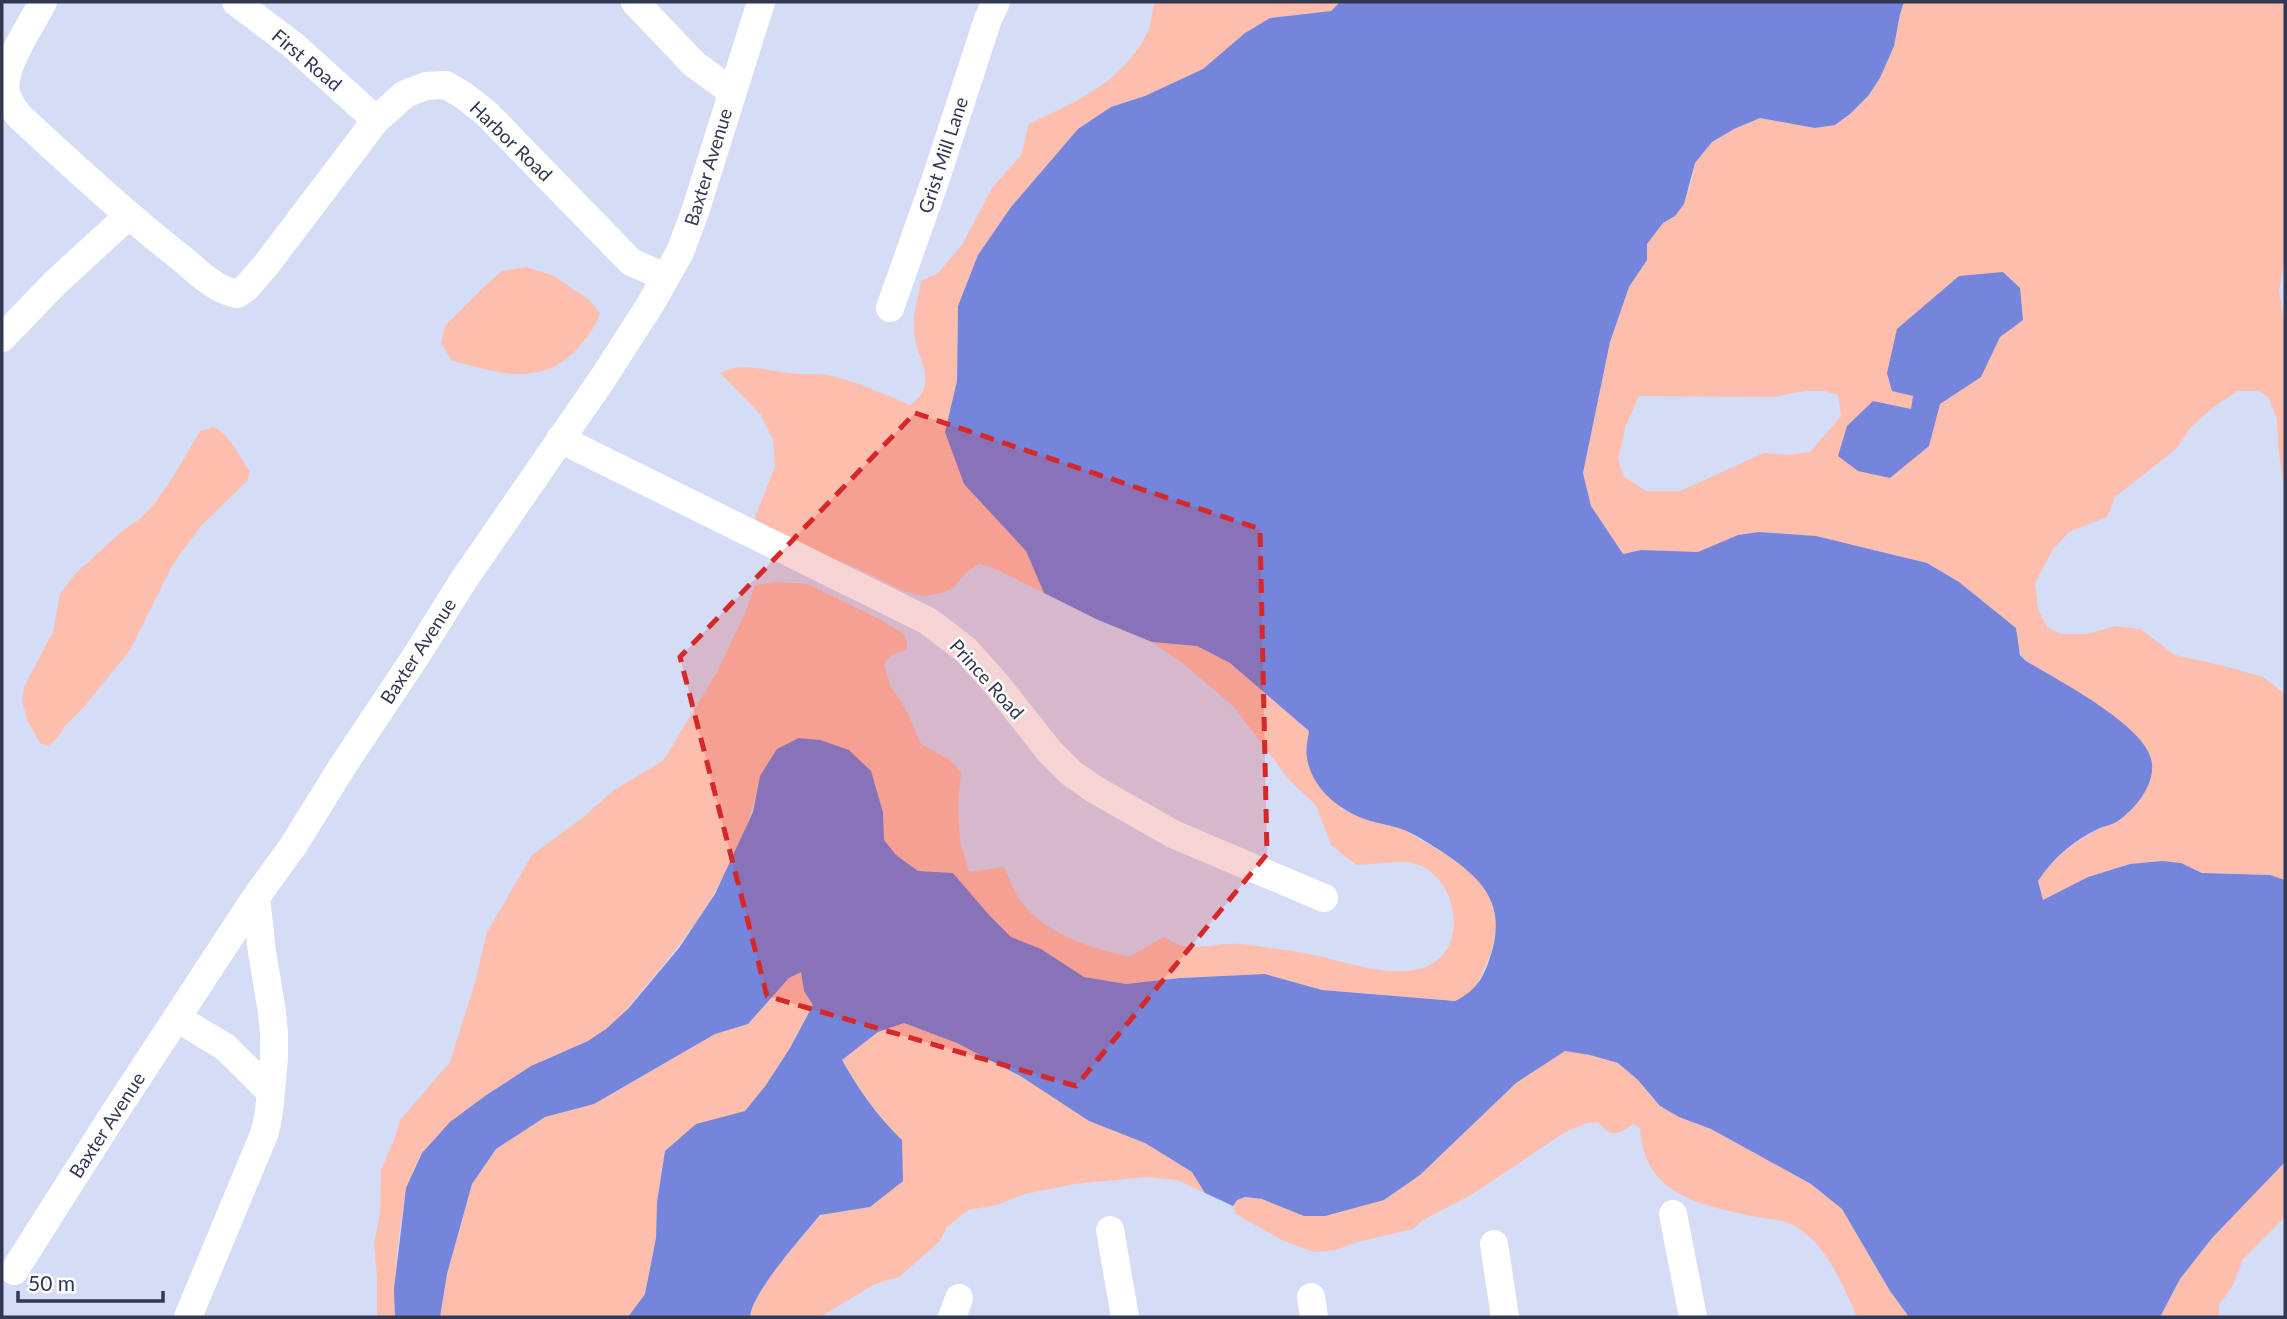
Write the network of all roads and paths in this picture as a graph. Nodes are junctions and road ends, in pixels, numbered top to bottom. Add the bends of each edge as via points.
1 (43, 2) edge
2 (236, 2) edge
3 (635, 2) edge
4 (761, 2) edge
5 (996, 2) edge
6 (731, 92) junction
7 (376, 120) junction
8 (128, 216) junction
9 (665, 277) junction
10 (890, 308) dead end
11 (2, 338) edge
12 (560, 439) junction
13 (256, 897) junction
14 (1324, 898) dead end
15 (177, 1018) junction
16 (270, 1091) junction
17 (1673, 1214) dead end
18 (1110, 1230) dead end
19 (1494, 1244) dead end
20 (15, 1271) dead end
21 (188, 1317) edge
22 (1125, 1317) edge
23 (1505, 1317) edge
24 (1693, 1317) edge

1 - 8 street via 11,62 5,92 19,116
2 - 7 street, First Road via 293,45
3 - 6 street via 694,64
4 - 6 street, Baxter Avenue
5 - 10 street, Grist Mill Lane
6 - 9 street, Baxter Avenue via 695,212
7 - 8 street, Harbor Road via 266,265 237,294 212,282
7 - 9 street, Harbor Road via 405,94 446,85 486,113 631,262
8 - 11 street
9 - 12 street, Baxter Avenue
12 - 13 street, Baxter Avenue
12 - 14 street, Prince Road via 928,621 966,650 1050,752 1078,778 1173,834
13 - 15 street, Baxter Avenue
13 - 16 street via 272,1012
15 - 16 street via 225,1047
15 - 20 street, Baxter Avenue
16 - 21 street via 265,1132
17 - 24 street
18 - 22 street
19 - 23 street

